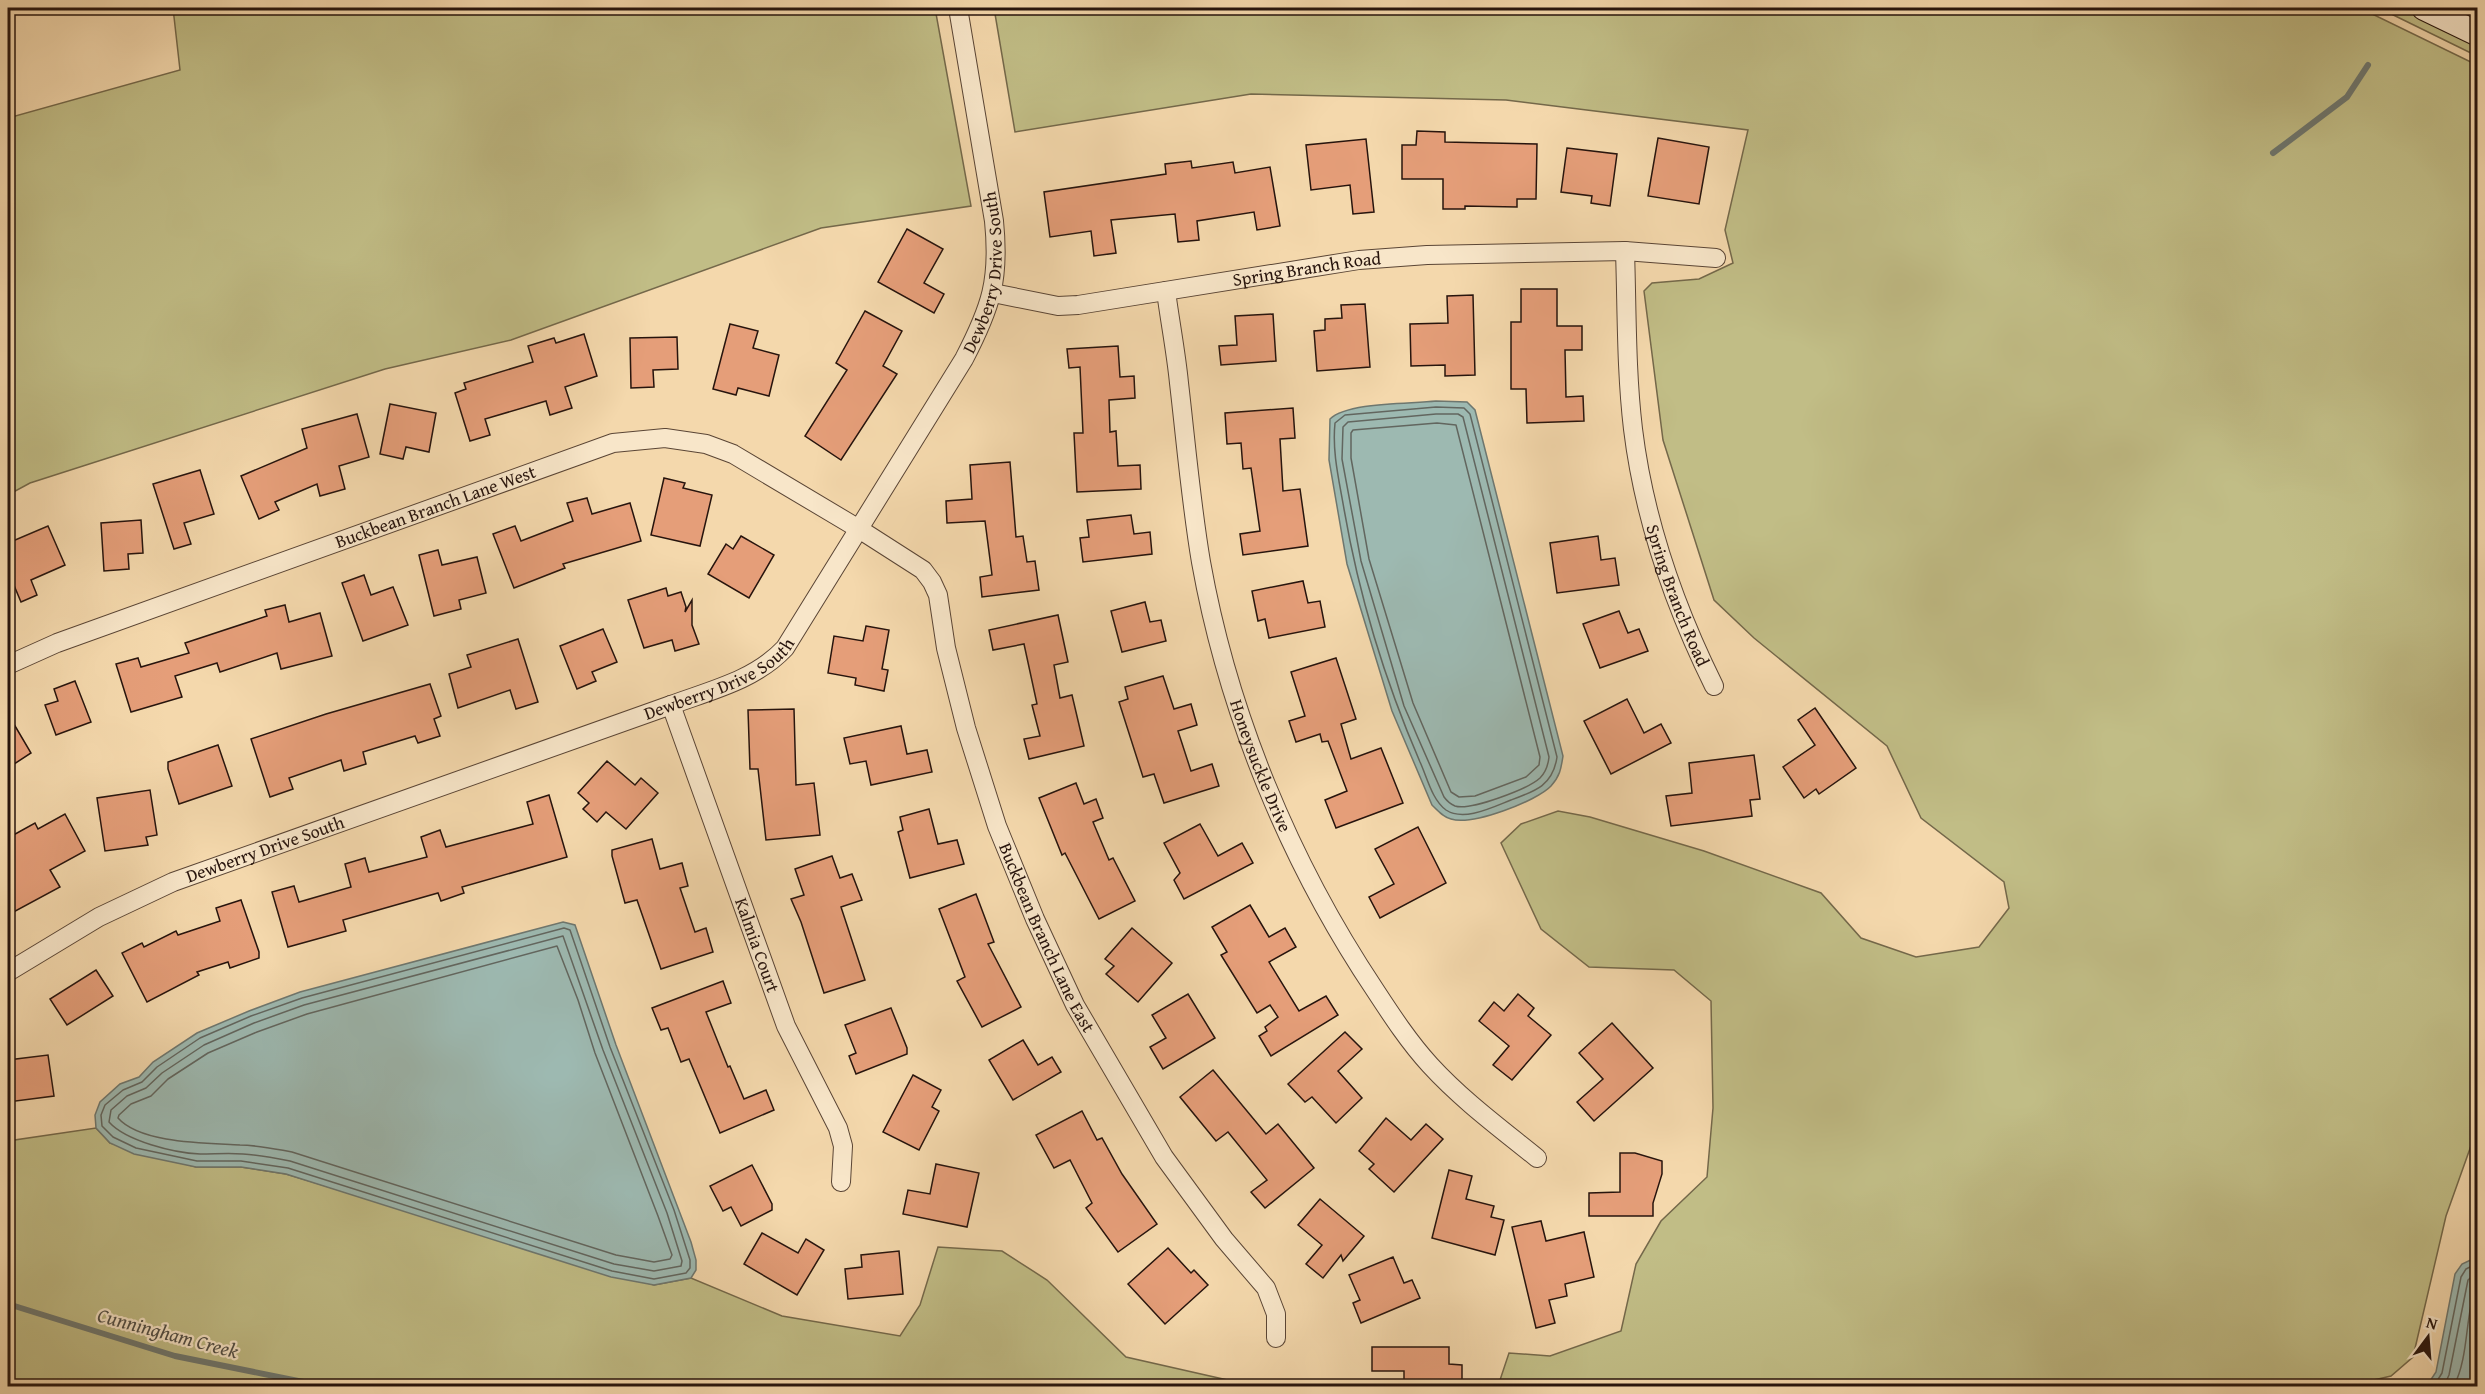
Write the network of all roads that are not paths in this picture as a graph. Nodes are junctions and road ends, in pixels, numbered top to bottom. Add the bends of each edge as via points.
1 (958, 8) edge
2 (2424, 8) edge
3 (2478, 34) edge
4 (1625, 251) junction
5 (1716, 258) dead end
6 (1166, 291) junction
7 (993, 293) junction
8 (859, 529) junction
9 (8, 665) edge
10 (1714, 686) dead end
11 (671, 705) junction
12 (8, 972) edge
13 (1537, 1158) dead end
14 (841, 1182) dead end
15 (1276, 1338) dead end

1 - 7 street, Dewberry Drive South via 994,221 997,250
2 - 3 street
4 - 5 street, Spring Branch Road
4 - 6 street, Spring Branch Road via 1359,260
4 - 10 street, Spring Branch Road via 1629,378 1642,481 1673,594
6 - 7 street, Spring Branch Road via 1058,306
6 - 13 street, Honeysuckle Drive via 1202,565 1238,706 1271,794 1330,917 1404,1033 1460,1096
7 - 8 street, Dewberry Drive South via 964,359
8 - 9 street, Buckbean Branch Lane West via 749,462 706,444 665,438 613,443 57,643
8 - 11 street, Dewberry Drive South via 785,648 771,663 753,674
8 - 15 street, Buckbean Branch Lane East via 923,570 932,582 970,739 997,826 1035,919 1075,1005 1164,1157 1224,1239 1266,1288 1276,1314
11 - 12 street, Dewberry Drive South via 173,882 99,917
11 - 14 street, Kalmia Court via 786,1026 838,1128 843,1146

